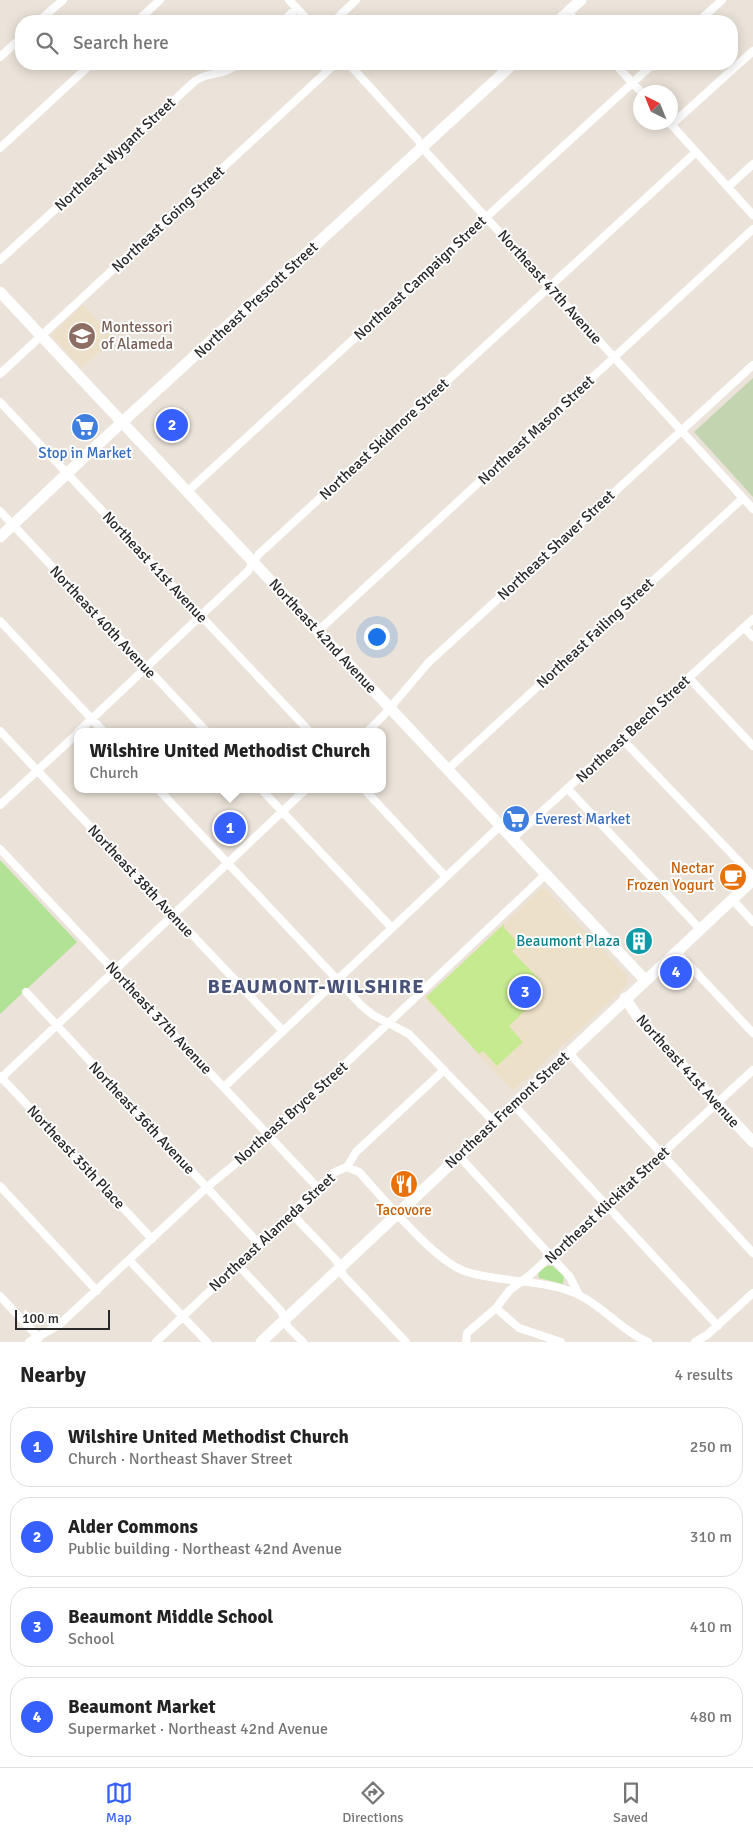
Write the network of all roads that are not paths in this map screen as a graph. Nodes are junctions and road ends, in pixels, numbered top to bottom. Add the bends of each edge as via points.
1 (62, 0) edge
2 (160, 0) edge
3 (288, 0) edge
4 (356, 0) edge
5 (581, 0) edge
6 (722, 0) edge
7 (296, 8) junction
8 (568, 12) junction
9 (46, 15) edge
10 (144, 15) edge
11 (289, 15) edge
12 (303, 15) edge
13 (340, 15) edge
14 (565, 15) edge
15 (571, 15) edge
16 (706, 15) edge
17 (15, 43) edge
18 (753, 51) edge
19 (0, 57) edge
20 (738, 64) edge
21 (84, 70) edge
22 (229, 70) edge
23 (329, 70) edge
24 (353, 70) edge
25 (506, 70) edge
26 (620, 70) edge
27 (646, 70) edge
28 (731, 70) edge
29 (632, 83) junction
30 (678, 117) edge
31 (676, 130) edge
32 (422, 146) junction
33 (0, 148) edge
34 (696, 152) junction
35 (753, 164) edge
36 (728, 187) junction
37 (753, 215) edge
38 (486, 217) junction
39 (753, 229) edge
40 (0, 260) edge
41 (550, 287) junction
42 (0, 292) edge
43 (41, 336) junction
44 (614, 358) junction
45 (753, 365) edge
46 (0, 374) edge
47 (0, 402) edge
48 (122, 422) junction
49 (681, 430) junction
50 (67, 474) junction
51 (187, 492) junction
52 (743, 498) junction
53 (753, 509) edge
54 (0, 511) edge
55 (13, 525) junction
56 (0, 537) edge
57 (254, 562) junction
58 (201, 616) junction
59 (753, 619) edge
60 (0, 621) edge
61 (744, 627) junction
62 (318, 631) junction
63 (753, 637) edge
64 (146, 667) junction
65 (689, 678) junction
66 (390, 707) junction
67 (92, 719) junction
68 (82, 728) edge
69 (100, 728) edge
70 (203, 728) edge
71 (306, 728) edge
72 (371, 728) edge
73 (0, 731) edge
74 (74, 736) edge
75 (622, 739) junction
76 (753, 746) edge
77 (448, 769) junction
78 (37, 771) junction
79 (568, 789) junction
80 (162, 793) edge
81 (265, 793) edge
82 (302, 793) edge
83 (368, 793) edge
84 (0, 805) edge
85 (282, 812) junction
86 (501, 825) junction
87 (513, 838) junction
88 (0, 849) edge
89 (227, 863) junction
90 (546, 874) junction
91 (446, 877) junction
92 (753, 878) edge
93 (732, 899) junction
94 (173, 915) junction
95 (753, 922) edge
96 (392, 928) junction
97 (700, 929) junction
98 (676, 951) junction
99 (115, 970) junction
100 (337, 980) junction
101 (645, 980) junction
102 (26, 992) dead end
103 (625, 998) junction
104 (389, 1023) junction
105 (56, 1026) junction
106 (283, 1031) junction
107 (753, 1033) edge
108 (568, 1052) junction
109 (444, 1070) junction
110 (753, 1070) edge
111 (1, 1078) edge
112 (224, 1087) junction
113 (717, 1103) junction
114 (513, 1104) junction
115 (494, 1122) junction
116 (269, 1136) junction
117 (753, 1142) edge
118 (661, 1154) junction
119 (458, 1156) junction
120 (347, 1167) junction
121 (0, 1186) edge
122 (206, 1188) junction
123 (318, 1188) junction
124 (606, 1205) junction
125 (291, 1213) junction
126 (398, 1213) junction
127 (152, 1239) junction
128 (259, 1244) junction
129 (753, 1253) edge
130 (551, 1256) junction
131 (129, 1260) junction
132 (238, 1265) junction
133 (340, 1268) junction
134 (522, 1282) junction
135 (97, 1291) junction
136 (753, 1294) edge
137 (579, 1295) junction
138 (0, 1296) edge
139 (496, 1308) junction
140 (183, 1317) junction
141 (285, 1320) junction
142 (718, 1326) junction
143 (39, 1338) junction
144 (29, 1342) edge
145 (156, 1342) edge
146 (206, 1342) edge
147 (261, 1342) edge
148 (303, 1342) edge
149 (406, 1342) edge
150 (466, 1342) edge
151 (561, 1342) edge
152 (648, 1342) edge
153 (695, 1342) edge

1 - 9 street
2 - 10 street
3 - 7 street
4 - 13 street
5 - 8 street
6 - 16 street
7 - 11 street
7 - 12 street
8 - 14 street
8 - 15 street
17 - 19 street
18 - 20 street
21 - 33 street
22 - 40 street, Northeast Wygant Street via 195,81
23 - 43 street, Northeast Going Street
24 - 32 street, Northeast 47th Avenue
25 - 32 street, Northeast Prescott Street
26 - 29 street
27 - 29 street, Northeast Campaign Street
28 - 30 street
29 - 38 street, Northeast Campaign Street
31 - 34 street
32 - 38 street, Northeast 47th Avenue
32 - 48 street, Northeast Prescott Street
34 - 36 street
34 - 41 street, Northeast Skidmore Street
35 - 36 street
36 - 37 street
38 - 41 street, Northeast 47th Avenue
38 - 51 street, Northeast Campaign Street
39 - 44 street, Northeast Mason Street
41 - 44 street, Northeast 47th Avenue
41 - 57 street, Northeast Skidmore Street
42 - 43 street, Northeast 42nd Avenue
43 - 46 street, Northeast Going Street
43 - 48 street, Northeast 42nd Avenue
44 - 49 street, Northeast 47th Avenue
44 - 62 street, Northeast Mason Street
45 - 49 street, Northeast Shaver Street
47 - 50 street, Northeast 41st Avenue
48 - 50 street, Northeast Prescott Street
48 - 51 street, Northeast 42nd Avenue
49 - 52 street, Northeast 47th Avenue
49 - 66 street, Northeast Shaver Street via 428,663
50 - 55 street, Northeast Prescott Street
50 - 58 street, Northeast 41st Avenue
51 - 57 street, Northeast 42nd Avenue
52 - 53 street, Northeast 47th Avenue
52 - 77 street, Northeast Failing Street
54 - 55 street, Northeast 40th Avenue
55 - 56 street, Northeast Prescott Street
55 - 64 street, Northeast 40th Avenue
57 - 58 street, Northeast Skidmore Street via 248,572
57 - 62 street, Northeast 42nd Avenue
58 - 64 street, Northeast Skidmore Street
58 - 71 street, Northeast 41st Avenue
59 - 61 street, Northeast Beech Street
60 - 67 street
61 - 63 street
61 - 65 street, Northeast Beech Street
62 - 66 street, Northeast 42nd Avenue
64 - 67 street, Northeast Skidmore Street
64 - 70 street, Northeast 40th Avenue
65 - 75 street, Northeast Beech Street
65 - 76 street
66 - 72 street, Northeast Shaver Street
66 - 77 street, Northeast 42nd Avenue
67 - 68 street, Northeast Skidmore Street
67 - 69 street
73 - 78 street, Northeast 38th Avenue
74 - 78 street, Northeast Skidmore Street
75 - 79 street, Northeast Beech Street
75 - 92 street
77 - 86 street, Northeast 42nd Avenue
78 - 84 street, Northeast Skidmore Street
78 - 94 street, Northeast 38th Avenue
79 - 87 street, Northeast Beech Street
79 - 97 street
80 - 89 street
81 - 85 street
82 - 85 street
83 - 91 street
85 - 89 street
85 - 96 street
86 - 87 street, Northeast 42nd Avenue
86 - 91 street
87 - 90 street, Northeast 42nd Avenue
88 - 99 street, Northeast 37th Avenue
89 - 94 street
89 - 100 street
90 - 101 street, Northeast 42nd Avenue
90 - 104 street, Northeast Bryce Street
91 - 96 street
92 - 93 street, Northeast Fremont Street
93 - 95 street
93 - 97 street, Northeast Fremont Street
94 - 99 street
94 - 106 street, Northeast 38th Avenue
96 - 100 street
97 - 98 street, Northeast Fremont Street
98 - 101 street, Northeast Fremont Street
98 - 107 street
99 - 105 street
99 - 112 street, Northeast 37th Avenue
100 - 104 street via 366,1010
100 - 106 street
101 - 103 street, Northeast Fremont Street
102 - 105 street, Northeast 36th Avenue
103 - 108 street, Northeast Fremont Street
103 - 113 street, Northeast 41st Avenue via 639,1019
104 - 109 street via 409,1034
104 - 116 street, Northeast Bryce Street
105 - 111 street
105 - 122 street, Northeast 36th Avenue
106 - 112 street
108 - 114 street, Northeast Fremont Street
108 - 118 street
109 - 115 street
109 - 120 street via 356,1152
110 - 113 street, Northeast Klickitat Street
111 - 127 street, Northeast 35th Place
112 - 116 street, Northeast 37th Avenue
113 - 117 street, Northeast 41st Avenue
113 - 118 street, Northeast Klickitat Street
114 - 115 street, Northeast Fremont Street
114 - 124 street
115 - 119 street, Northeast Fremont Street
116 - 122 street, Northeast Bryce Street
116 - 123 street, Northeast 37th Avenue
118 - 124 street, Northeast Klickitat Street
118 - 129 street
119 - 126 street, Northeast Fremont Street
119 - 130 street
120 - 123 street, Northeast Alameda Street via 335,1172
120 - 126 street, Northeast Alameda Street via 359,1172
121 - 135 street
122 - 127 street, Northeast Bryce Street
122 - 128 street, Northeast 36th Avenue
123 - 125 street, Northeast Alameda Street
124 - 130 street, Northeast Klickitat Street
124 - 142 street
125 - 128 street, Northeast Alameda Street
125 - 133 street
126 - 133 street, Northeast Fremont Street
126 - 134 street, Northeast Alameda Street via 453,1267 468,1273
127 - 131 street, Northeast Bryce Street
128 - 132 street, Northeast Alameda Street
130 - 134 street, Northeast Klickitat Street
130 - 137 street via 574,1281
131 - 135 street, Northeast Bryce Street
131 - 140 street
132 - 140 street, Northeast Alameda Street
132 - 141 street via 281,1311
133 - 141 street, Northeast Fremont Street
133 - 149 street
134 - 137 street, Northeast Alameda Street
134 - 139 street, Northeast Klickitat Street via 510,1290
135 - 143 street, Northeast Bryce Street via 60,1325
136 - 142 street
137 - 152 street, Northeast Alameda Street
138 - 143 street
139 - 150 street, Northeast Klickitat Street via 467,1333
139 - 151 street via 519,1328
140 - 145 street, Northeast Alameda Street
140 - 146 street
141 - 147 street, Northeast Fremont Street
141 - 148 street
142 - 153 street
143 - 144 street, Northeast Bryce Street

